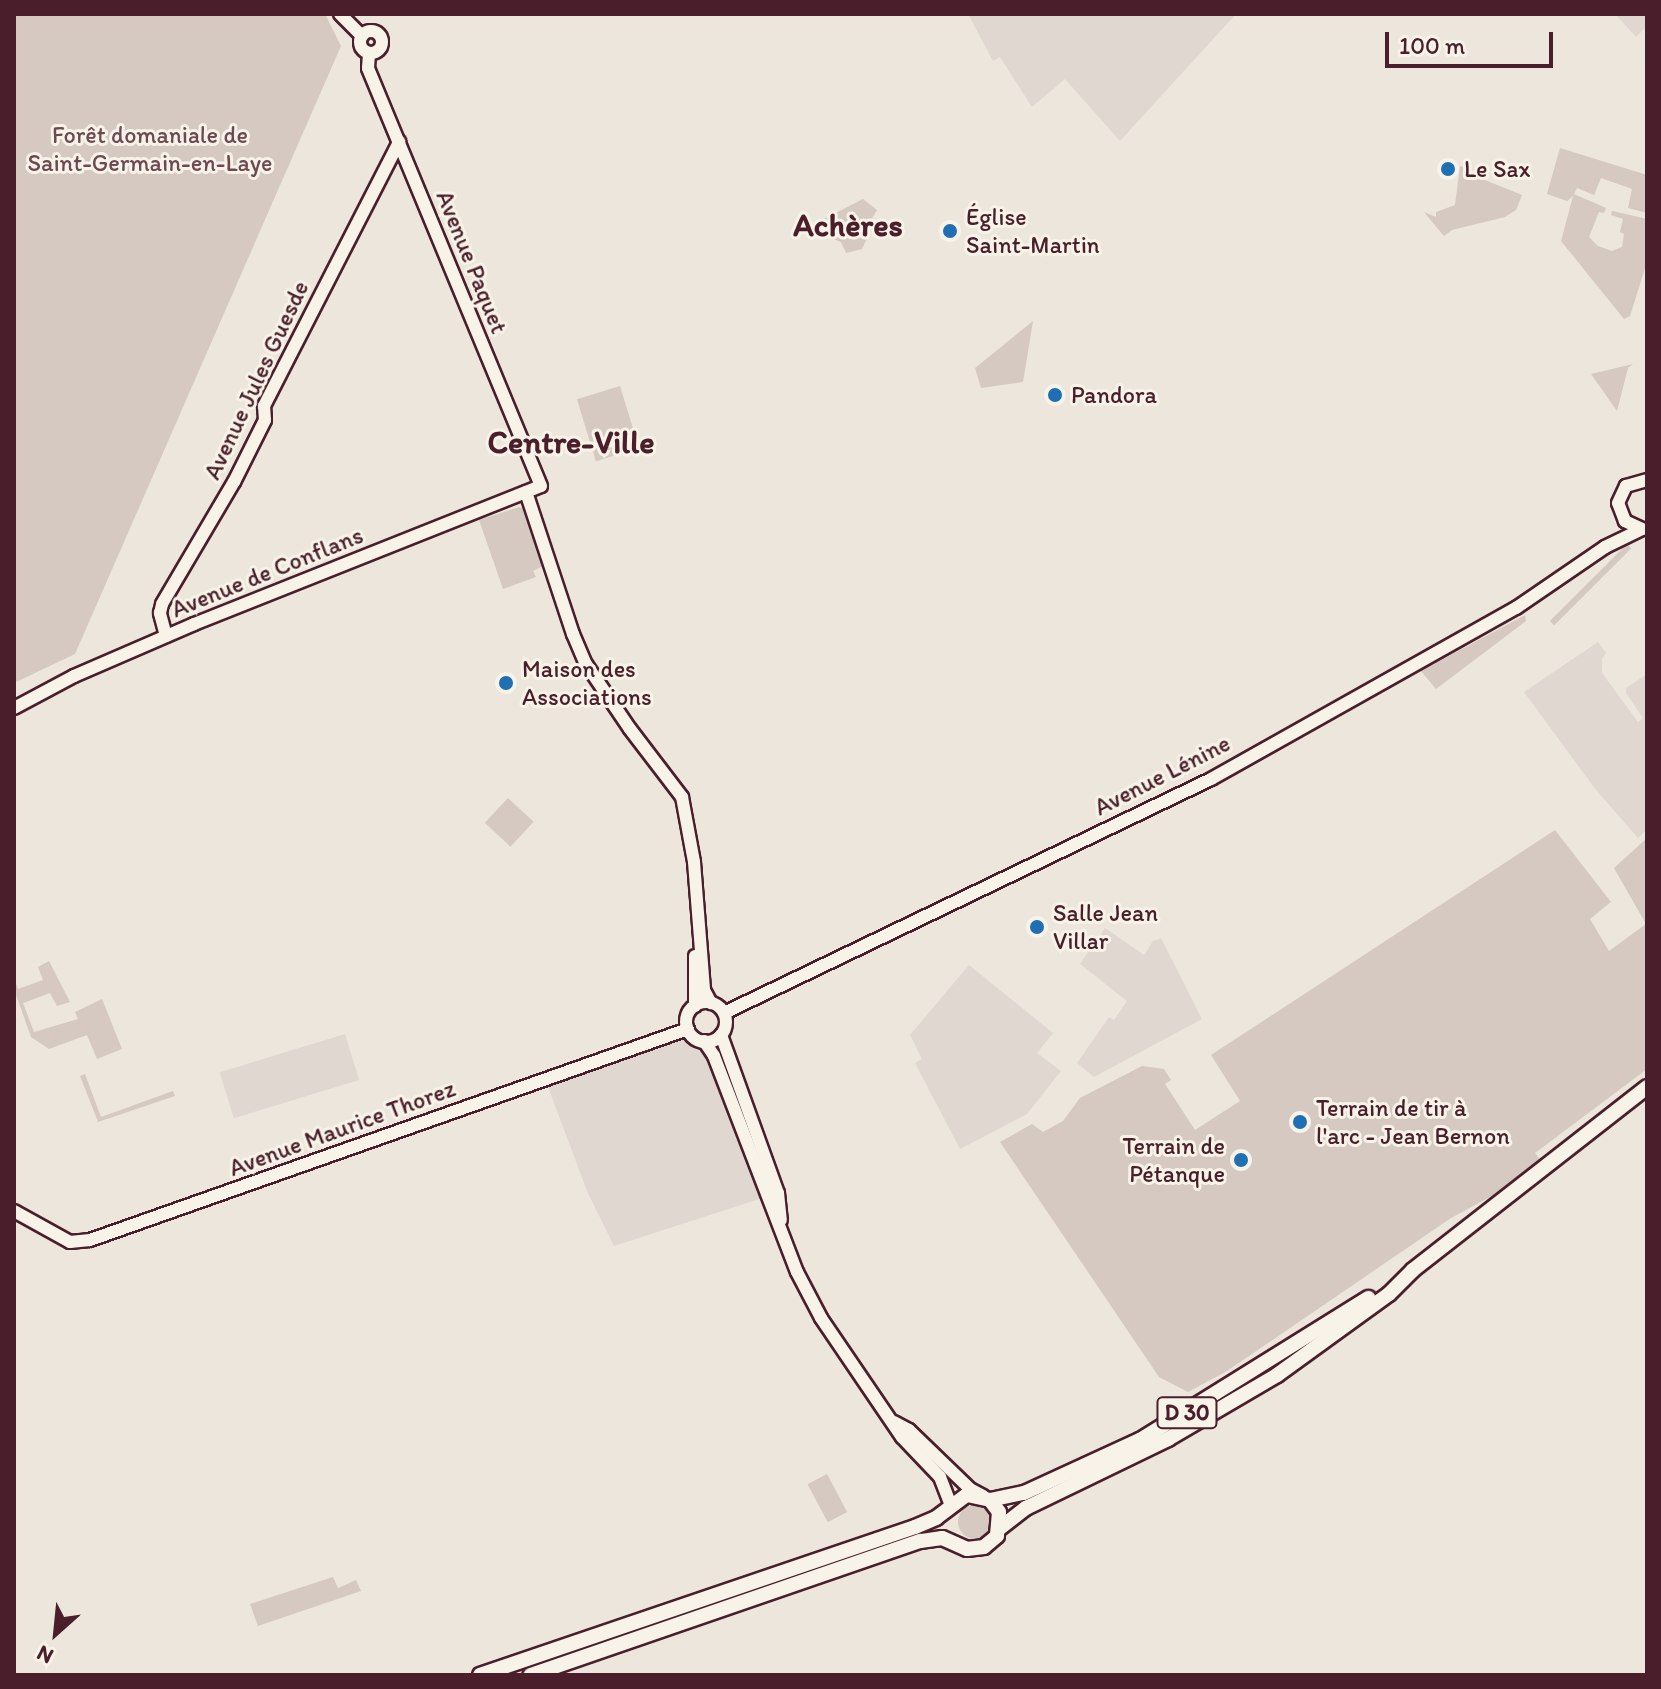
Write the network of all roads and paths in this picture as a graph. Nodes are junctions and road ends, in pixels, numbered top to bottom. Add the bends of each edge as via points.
1 (340, 14) edge
2 (362, 36) junction
3 (369, 54) junction
4 (399, 142) junction
5 (1647, 480) edge
6 (541, 486) joint
7 (526, 492) junction
8 (1620, 512) junction
9 (1645, 528) edge
10 (1605, 547) junction
11 (166, 636) junction
12 (14, 708) edge
13 (698, 941) junction
14 (711, 1003) junction
15 (695, 1006) junction
16 (724, 1013) junction
17 (688, 1029) junction
18 (721, 1035) junction
19 (704, 1041) junction
20 (1647, 1087) edge
21 (14, 1211) edge
22 (783, 1235) junction
23 (1413, 1270) junction
24 (893, 1421) junction
25 (986, 1498) junction
26 (949, 1508) junction
27 (1000, 1528) junction
28 (952, 1540) junction
29 (480, 1675) edge
30 (530, 1675) edge

1 - 2 street
2 - 3 street via 361,48
2 - 3 street via 372,31 382,38 380,50
3 - 4 street, Avenue Paquet via 368,68
4 - 6 street, Avenue Paquet
4 - 11 street, Avenue Jules Guesde via 264,406 265,420 234,482 162,604
5 - 8 street via 1626,486 1619,498
6 - 7 street, Avenue de Conflans
7 - 11 street, Avenue de Conflans
7 - 13 street via 586,664 682,797 694,862
8 - 9 street via 1628,524
8 - 10 street
9 - 10 street, Avenue Lénine
10 - 16 street, Avenue Lénine via 1525,603 1211,779
11 - 12 street, Avenue de Conflans
13 - 14 street via 704,990
13 - 15 street
14 - 15 street
14 - 16 street
15 - 17 street via 687,1017
16 - 18 street
17 - 19 street
17 - 21 street, Avenue Maurice Thorez via 90,1240 70,1242
18 - 19 street
18 - 22 street via 778,1193
19 - 22 street
20 - 23 main road, D 30
22 - 24 street via 821,1318
23 - 25 main road, D 30 via 1140,1440 1024,1493
23 - 27 main road, D 30 via 1358,1317 1254,1389 1168,1439 1029,1506
24 - 25 street
24 - 26 street via 911,1449 940,1477
25 - 26 main road via 967,1495
25 - 27 main road via 999,1512
26 - 28 main road via 945,1525
26 - 29 main road via 915,1527
27 - 28 main road via 991,1543 976,1550
28 - 30 main road via 920,1541

